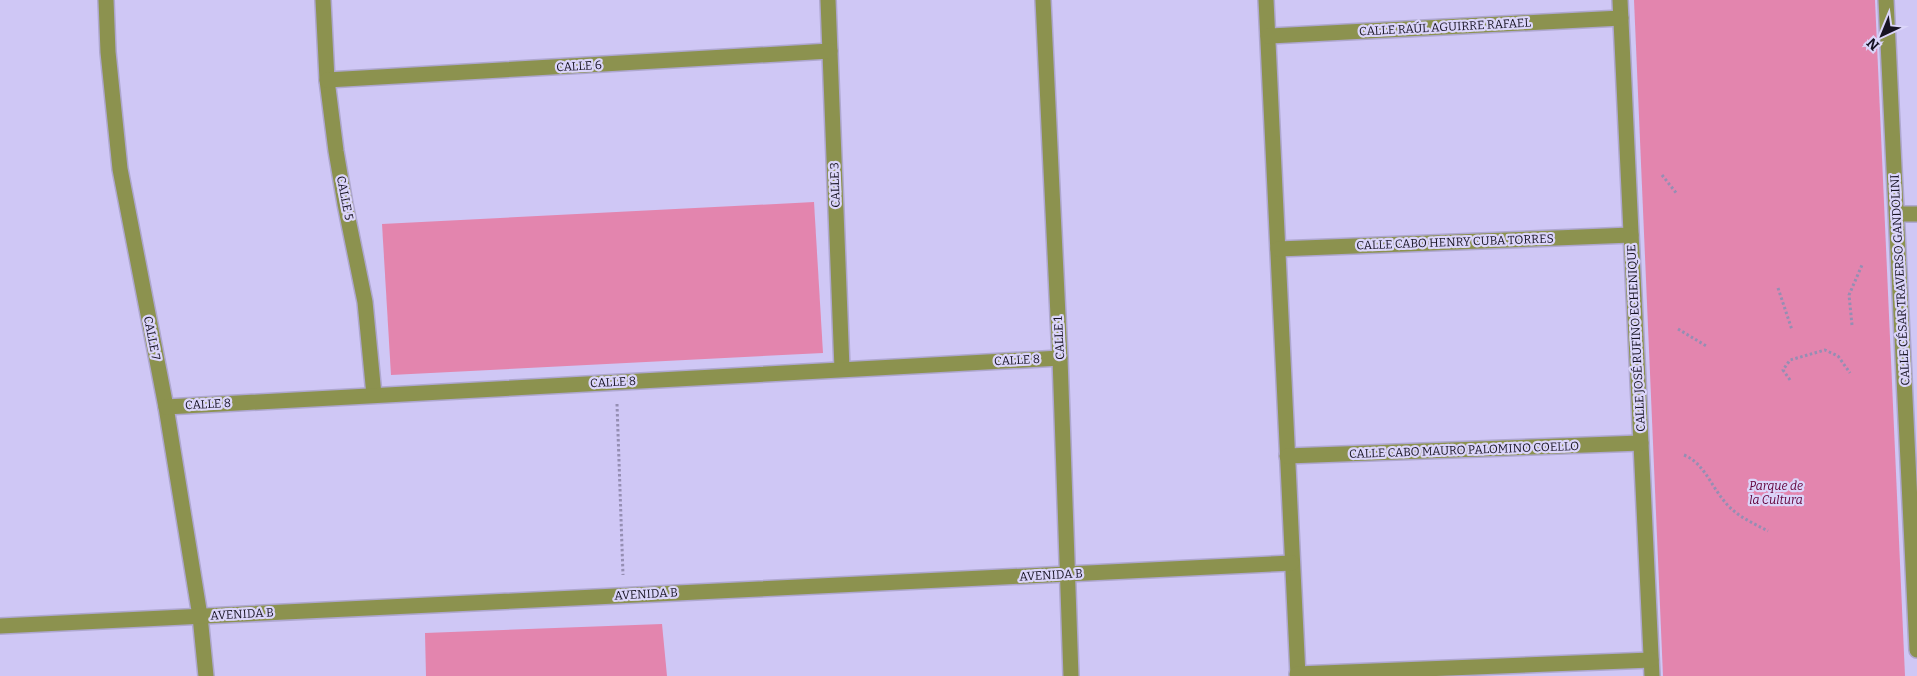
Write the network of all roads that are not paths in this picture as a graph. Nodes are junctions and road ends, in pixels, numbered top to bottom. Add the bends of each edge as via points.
1 (106, 0) edge
2 (323, 0) edge
3 (828, 0) edge
4 (1043, 0) edge
5 (1266, 0) edge
6 (1620, 0) edge
7 (1886, 0) edge
8 (1621, 18) junction
9 (1268, 36) junction
10 (830, 51) junction
11 (327, 80) junction
12 (1897, 214) junction
13 (1917, 214) edge
14 (1631, 235) junction
15 (1278, 249) junction
16 (1060, 358) junction
17 (842, 370) junction
18 (374, 395) junction
19 (166, 407) junction
20 (1641, 443) junction
21 (1287, 456) junction
22 (1292, 563) junction
23 (1068, 574) junction
24 (200, 616) junction
25 (0, 626) edge
26 (1917, 650) edge
27 (1651, 660) junction
28 (1470, 671) edge
29 (1298, 675) edge
30 (206, 676) edge
31 (1072, 676) edge
32 (1652, 676) edge

1 - 19 street, CALLE 7 via 120,169
2 - 11 street, CALLE 5
3 - 10 street, CALLE 3
4 - 16 street, CALLE 1
5 - 9 street
6 - 8 street, CALLE JOSÉ RUFINO ECHENIQUE
7 - 12 street, CALLE CÉSAR TRAVERSO GANDOLINI
8 - 9 street, CALLE RAÚL AGUIRRE RAFAEL
8 - 14 street, CALLE JOSÉ RUFINO ECHENIQUE
9 - 15 street
10 - 11 street, CALLE 6
10 - 17 street, CALLE 3
11 - 18 street, CALLE 5 via 345,204 366,302
12 - 13 street
12 - 26 street, CALLE CÉSAR TRAVERSO GANDOLINI
14 - 15 street, CALLE CABO HENRY CUBA TORRES
14 - 20 street, CALLE JOSÉ RUFINO ECHENIQUE
15 - 21 street
16 - 17 street, CALLE 8
16 - 23 street, CALLE 1
17 - 18 street, CALLE 8
18 - 19 street, CALLE 8
19 - 24 street, CALLE 7
20 - 21 street, CALLE CABO MAURO PALOMINO COELLO
20 - 27 street, CALLE JOSÉ RUFINO ECHENIQUE
21 - 22 street
22 - 23 street, AVENIDA B
22 - 29 street
23 - 24 street, AVENIDA B
23 - 31 street, CALLE 1
24 - 25 street, AVENIDA B
24 - 30 street, CALLE 7
27 - 28 street
27 - 32 street, CALLE JOSÉ RUFINO ECHENIQUE
28 - 29 street

